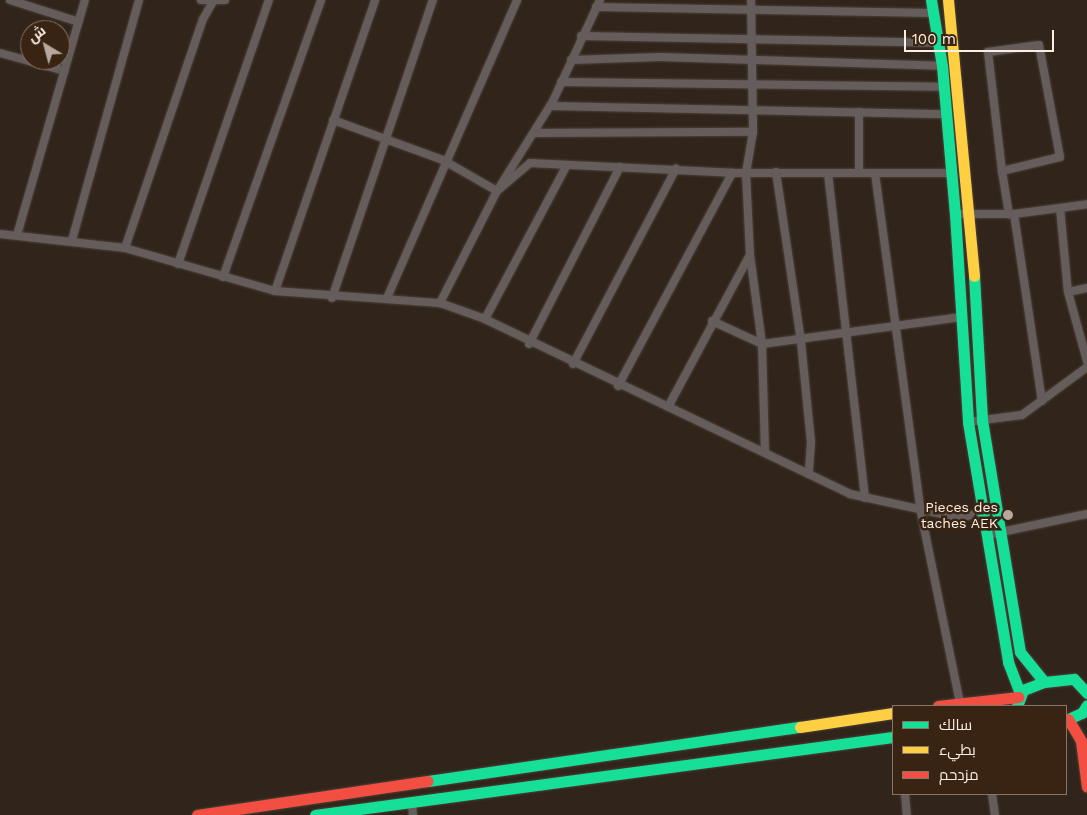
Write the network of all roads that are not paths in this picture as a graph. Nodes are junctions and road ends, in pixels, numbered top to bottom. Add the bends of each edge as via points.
1 (10, 0) edge
2 (85, 0) edge
3 (138, 0) edge
4 (201, 0) edge
5 (225, 0) edge
6 (269, 0) edge
7 (321, 0) edge
8 (375, 0) edge
9 (433, 0) edge
10 (517, 0) edge
11 (931, 0) edge
12 (948, 0) edge
13 (213, 2) edge
14 (598, 4) edge
15 (752, 4) edge
16 (933, 13) junction
17 (79, 22) junction
18 (581, 36) junction
19 (752, 38) junction
20 (938, 43) junction
21 (0, 53) edge
22 (571, 60) junction
23 (752, 60) junction
24 (942, 66) junction
25 (65, 71) junction
26 (561, 82) junction
27 (752, 86) junction
28 (944, 87) junction
29 (550, 106) junction
30 (753, 110) junction
31 (858, 112) junction
32 (946, 114) junction
33 (333, 120) junction
34 (753, 132) junction
35 (534, 133) junction
36 (385, 138) junction
37 (444, 160) junction
38 (567, 165) junction
39 (620, 167) junction
40 (676, 169) junction
41 (1002, 171) junction
42 (776, 172) junction
43 (828, 172) junction
44 (732, 173) junction
45 (746, 173) junction
46 (859, 173) junction
47 (875, 173) junction
48 (952, 173) junction
49 (497, 191) junction
50 (1087, 204) edge
51 (1060, 208) junction
52 (955, 214) junction
53 (970, 214) junction
54 (1011, 214) junction
55 (0, 234) edge
56 (16, 235) junction
57 (72, 240) junction
58 (125, 248) junction
59 (750, 255) junction
60 (178, 264) junction
61 (223, 278) junction
62 (1087, 288) edge
63 (276, 291) junction
64 (1068, 292) junction
65 (332, 298) junction
66 (387, 298) junction
67 (440, 303) junction
68 (963, 318) junction
69 (484, 319) junction
70 (712, 321) junction
71 (899, 328) junction
72 (848, 335) junction
73 (801, 342) junction
74 (529, 344) junction
75 (762, 344) junction
76 (1087, 361) edge
77 (573, 364) junction
78 (1087, 367) edge
79 (618, 386) junction
80 (1042, 401) junction
81 (668, 407) junction
82 (982, 420) junction
83 (968, 422) junction
84 (765, 451) junction
85 (809, 474) junction
86 (865, 498) junction
87 (920, 508) junction
88 (984, 512) junction
89 (1087, 514) edge
90 (1001, 532) junction
91 (987, 535) junction
92 (1082, 681) edge
93 (1044, 682) junction
94 (1087, 693) edge
95 (1019, 699) edge
96 (960, 703) junction
97 (945, 705) edge
98 (1086, 710) edge
99 (892, 713) edge
100 (1067, 720) edge
101 (892, 737) edge
102 (1087, 787) edge
103 (905, 795) edge
104 (992, 795) edge
105 (412, 810) edge
106 (197, 815) edge
107 (315, 815) edge
108 (908, 815) edge
109 (995, 815) edge

1 - 17 street
2 - 17 street
3 - 57 street
4 - 13 street
5 - 13 street
6 - 60 street
7 - 61 street
8 - 33 street
9 - 36 street
10 - 37 street
11 - 16 main road
12 - 53 main road
13 - 58 street via 203,19
14 - 15 street
14 - 18 street
15 - 16 street
15 - 19 street
16 - 20 main road
17 - 25 street
18 - 19 street
18 - 22 street
19 - 20 street
19 - 23 street
20 - 24 main road
21 - 25 street
22 - 23 street
22 - 26 street
23 - 24 street
23 - 27 street
24 - 28 main road
25 - 56 street
26 - 27 street
26 - 29 street
27 - 28 street
27 - 30 street
28 - 32 main road
29 - 30 street
29 - 35 street
30 - 31 street
30 - 34 street
31 - 32 street
31 - 46 street
32 - 48 main road
33 - 36 street
33 - 63 street
34 - 35 street
34 - 45 street
35 - 49 street
36 - 37 street
36 - 65 street
37 - 49 street
37 - 66 street
38 - 39 street
38 - 49 street via 530,164
38 - 69 street
39 - 40 street
39 - 74 street
40 - 44 street
40 - 77 street
41 - 41 street via 1060,157 1039,45 988,52
41 - 54 street
42 - 43 street
42 - 45 street
42 - 73 street
43 - 46 street
43 - 72 street
44 - 45 street
44 - 79 street
45 - 59 street
46 - 47 street
47 - 48 street
47 - 71 street
48 - 52 main road
49 - 67 street
50 - 51 street
51 - 54 street
51 - 64 street
52 - 53 street
52 - 68 main road
53 - 54 street
53 - 82 main road
54 - 80 street
55 - 56 street
56 - 57 street
57 - 58 street
58 - 60 street
59 - 70 street
59 - 75 street
60 - 61 street
61 - 63 street
62 - 64 street
63 - 65 street
64 - 76 street
65 - 66 street
66 - 67 street
67 - 69 street
68 - 71 street
68 - 83 main road
69 - 74 street
70 - 75 street
70 - 81 street
71 - 72 street
71 - 87 street
72 - 73 street
72 - 86 street
73 - 75 street
73 - 85 street via 811,442
74 - 77 street
75 - 84 street
77 - 79 street
78 - 80 street
79 - 81 street
80 - 82 street via 1022,415
81 - 84 street
82 - 83 street
82 - 90 main road
83 - 88 main road
84 - 85 street
85 - 86 street
86 - 87 street
87 - 88 street via 960,518
87 - 96 street
88 - 91 main road
89 - 90 street
90 - 91 street
90 - 93 main road via 1020,652
91 - 95 main road via 1008,662
92 - 93 main road
92 - 94 main road
93 - 95 main road
95 - 96 main road
96 - 97 main road
98 - 100 main road
99 - 106 main road
100 - 102 main road via 1081,741
101 - 105 main road
103 - 108 street
104 - 109 street
105 - 107 main road

